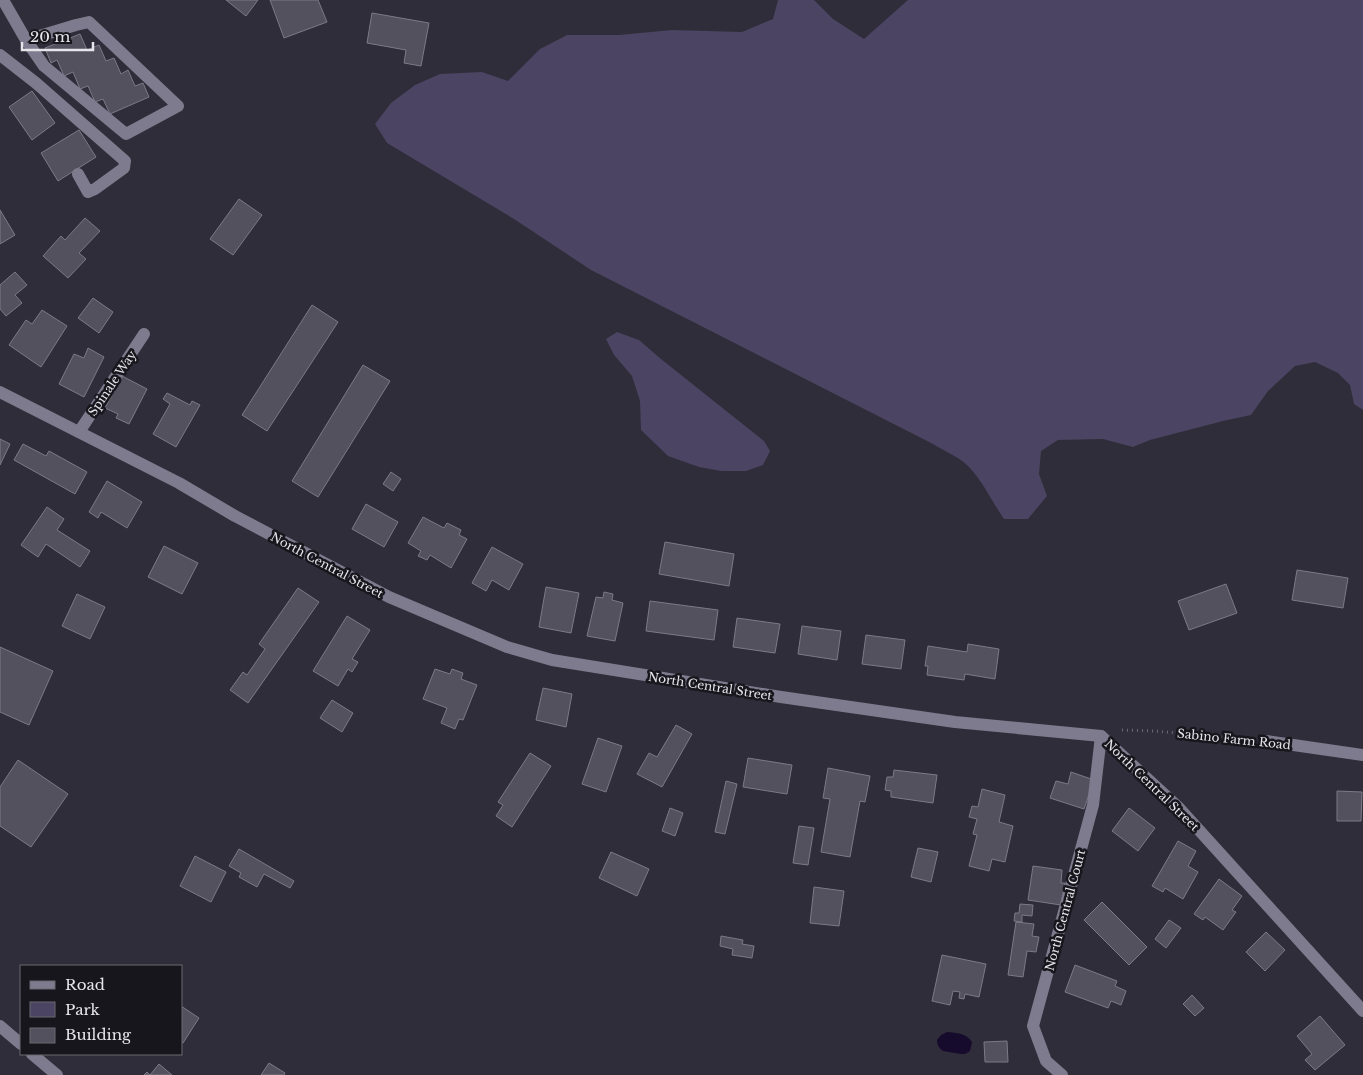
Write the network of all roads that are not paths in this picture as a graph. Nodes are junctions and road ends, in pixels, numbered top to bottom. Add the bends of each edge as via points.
1 (3, 0) edge
2 (26, 40) junction
3 (0, 55) edge
4 (78, 174) dead end
5 (144, 334) dead end
6 (0, 392) edge
7 (79, 432) junction
8 (1101, 736) junction
9 (1266, 741) road end
10 (1363, 755) edge
11 (1363, 1011) edge
12 (0, 1026) edge
13 (20, 1043) edge
14 (33, 1055) edge
15 (58, 1075) edge
16 (1062, 1075) edge

1 - 2 street
2 - 2 street via 44,66 126,134 178,106 89,22
3 - 4 street via 125,161 124,168 88,192
5 - 7 street, Spinale Way
6 - 7 street, North Central Street
7 - 8 street, North Central Street via 389,597 507,647 552,660 790,698 955,722
8 - 11 street, North Central Street via 1179,808
8 - 16 street, North Central Court via 1093,805 1033,1026 1046,1061
9 - 10 street, Sabino Farm Road
12 - 13 street
14 - 15 street

